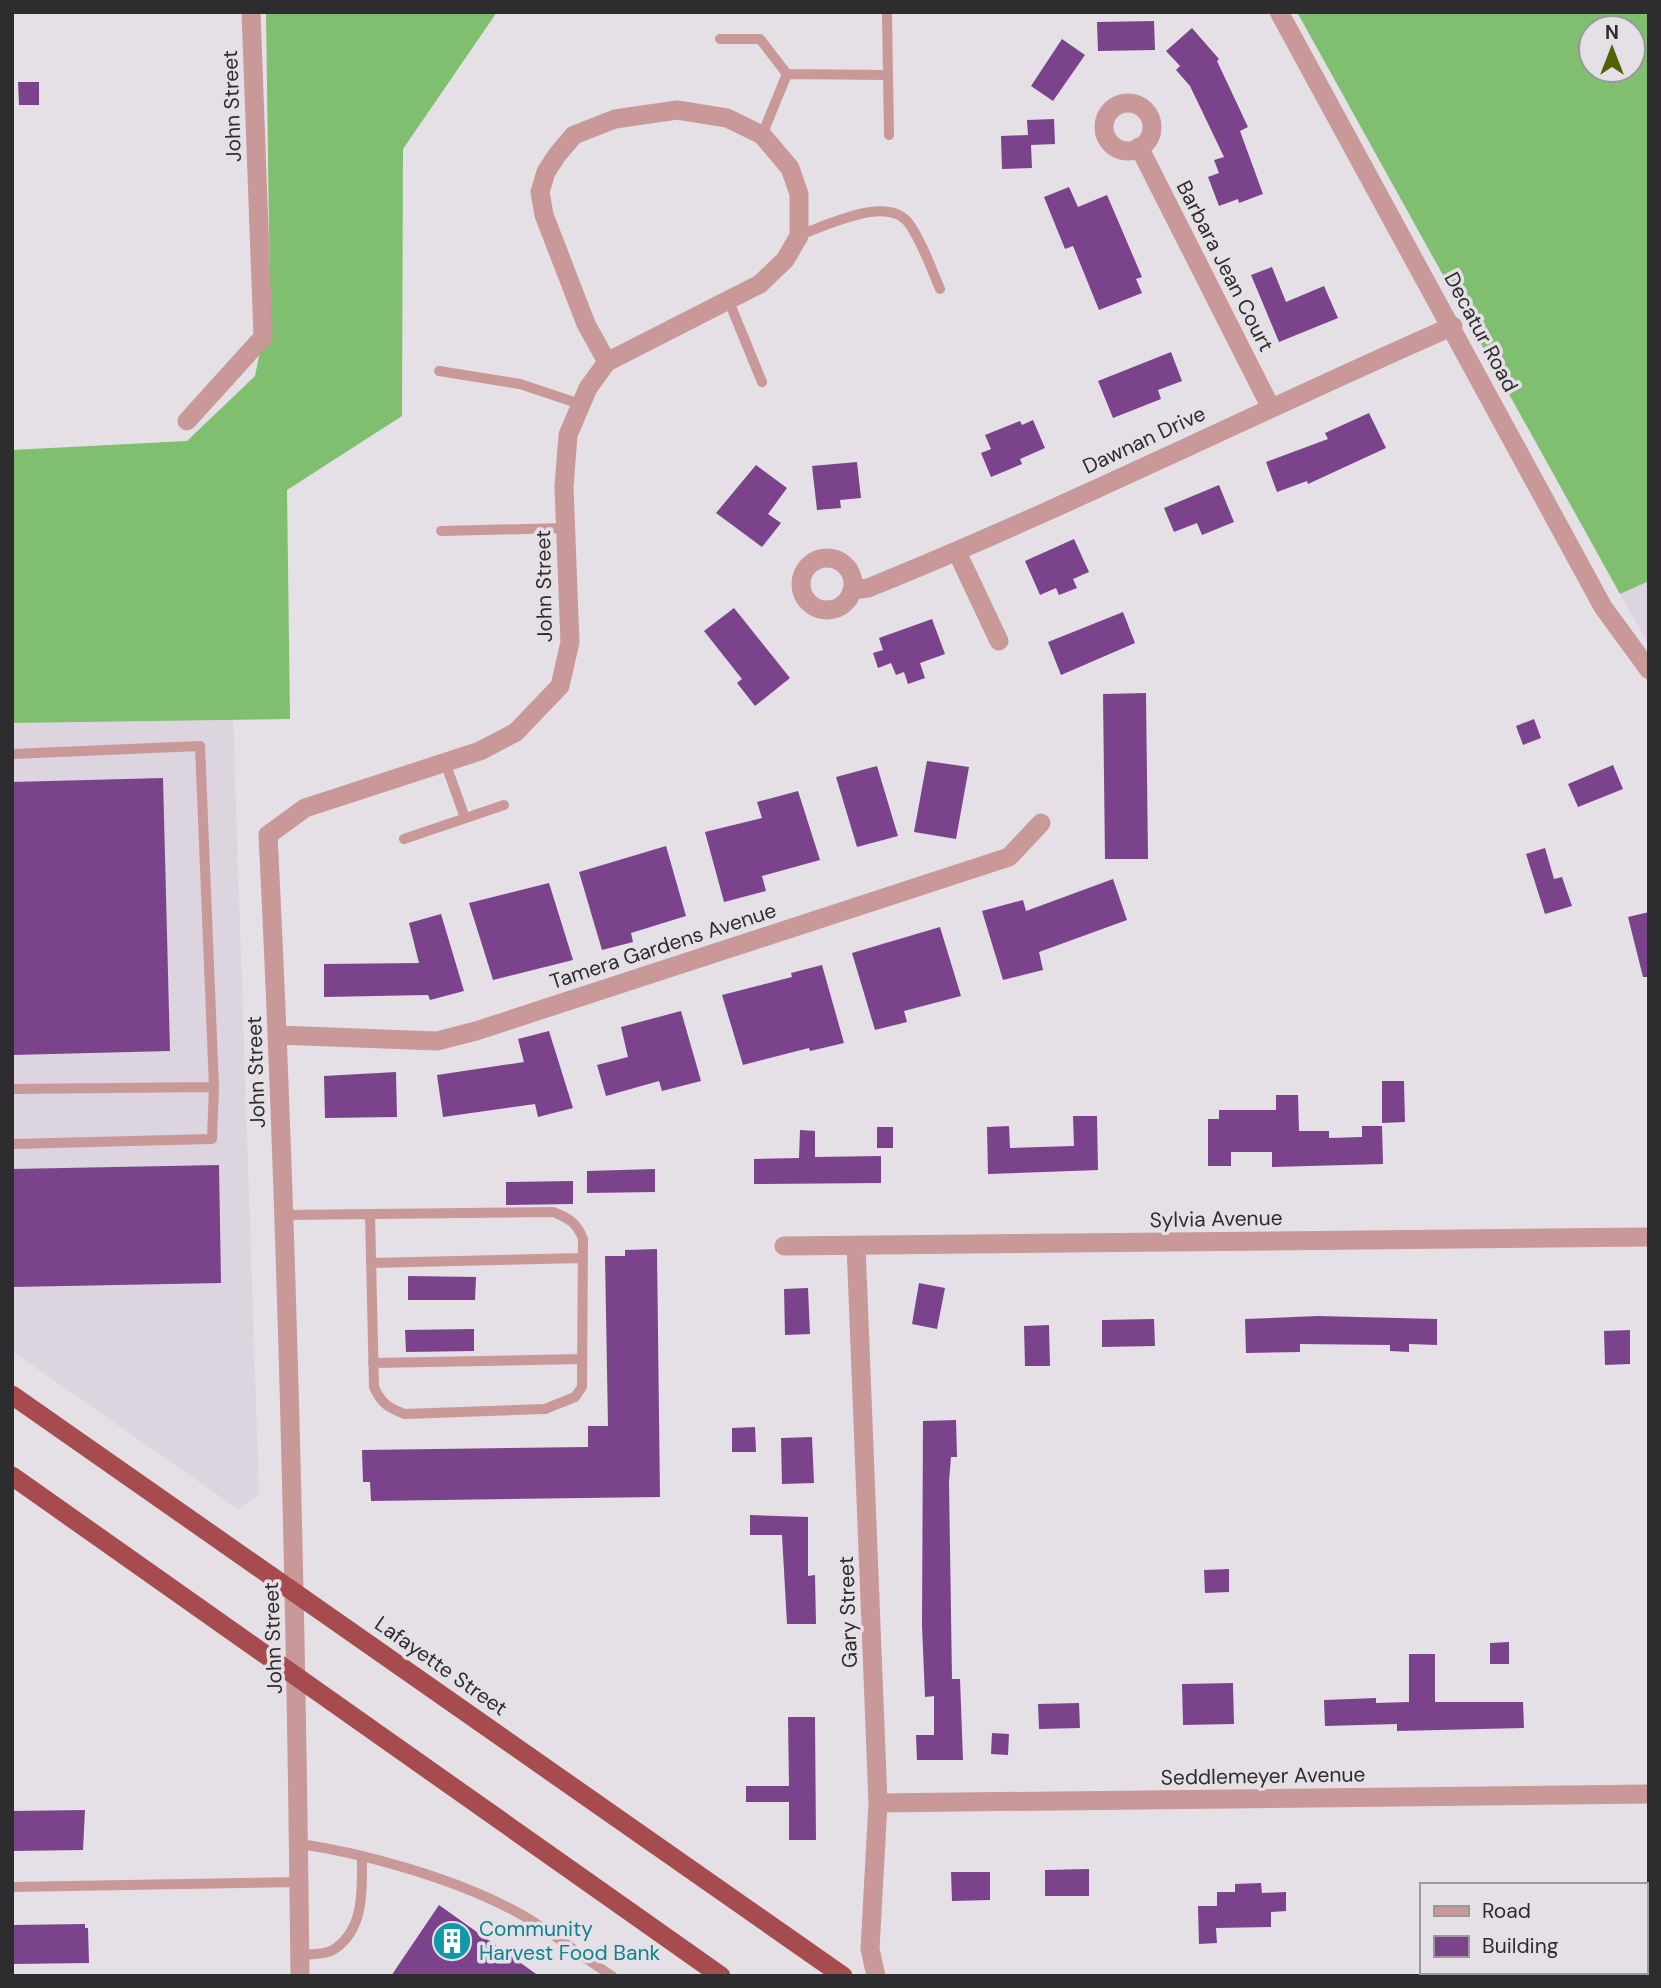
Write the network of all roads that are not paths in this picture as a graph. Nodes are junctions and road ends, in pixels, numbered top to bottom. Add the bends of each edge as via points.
1 (251, 12) edge
2 (1279, 12) edge
3 (887, 13) edge
4 (720, 39) dead end
5 (787, 74) junction
6 (888, 75) junction
7 (762, 135) junction
8 (889, 135) dead end
9 (1139, 147) dead end
10 (799, 236) junction
11 (940, 289) dead end
12 (728, 298) junction
13 (1453, 326) junction
14 (607, 362) junction
15 (439, 371) dead end
16 (762, 382) dead end
17 (580, 404) junction
18 (1270, 406) junction
19 (187, 421) dead end
20 (566, 528) junction
21 (441, 531) dead end
22 (957, 552) junction
23 (853, 590) dead end
24 (999, 641) dead end
25 (1646, 659) edge
26 (12, 754) edge
27 (445, 762) junction
28 (504, 805) dead end
29 (466, 818) junction
30 (1041, 823) dead end
31 (404, 839) dead end
32 (278, 1035) junction
33 (214, 1087) junction
34 (12, 1089) edge
35 (12, 1144) edge
36 (370, 1214) junction
37 (284, 1215) junction
38 (1649, 1237) edge
39 (856, 1245) junction
40 (784, 1246) dead end
41 (583, 1258) junction
42 (371, 1263) junction
43 (582, 1359) junction
44 (373, 1363) junction
45 (12, 1395) edge
46 (12, 1476) edge
47 (294, 1591) junction
48 (298, 1681) junction
49 (1649, 1794) edge
50 (878, 1804) junction
51 (300, 1844) junction
52 (362, 1857) junction
53 (300, 1882) junction
54 (12, 1887) edge
55 (300, 1955) junction
56 (300, 1976) edge
57 (612, 1976) edge
58 (722, 1976) edge
59 (843, 1976) edge
60 (876, 1976) edge

1 - 19 street, John Street via 263,337
2 - 13 street, Decatur Road
3 - 6 lane
4 - 5 lane via 760,39
5 - 6 lane
5 - 7 lane
6 - 8 lane
7 - 10 street via 790,168 799,194
7 - 14 street via 727,118 677,110 615,119 574,135 557,155 540,192 544,215 586,324
9 - 18 street, Barbara Jean Court
10 - 11 lane via 873,210 892,211 909,222
10 - 12 street, John Street via 785,260 761,284
12 - 14 street, John Street
12 - 16 lane
13 - 18 street, Dawnan Drive
13 - 25 street, Decatur Road via 1603,607
14 - 17 street, John Street
15 - 17 lane via 520,383
17 - 20 street, John Street via 568,435
18 - 22 street, Dawnan Drive
20 - 21 lane
20 - 27 street, John Street via 570,642 560,686 516,732
22 - 23 street, Dawnan Drive via 869,588
22 - 24 street
26 - 33 lane via 200,746
27 - 29 lane
27 - 32 street, John Street via 305,808 268,835
28 - 29 lane
29 - 31 lane
30 - 32 street, Tamera Gardens Avenue via 1009,857 475,1031 438,1041
32 - 37 street, John Street
33 - 34 lane
33 - 35 lane via 212,1139
36 - 37 lane
36 - 41 lane via 554,1212 579,1227
36 - 42 lane
37 - 47 street, John Street
38 - 39 street, Sylvia Avenue
39 - 40 street, Sylvia Avenue
39 - 50 street, Gary Street
41 - 42 lane
41 - 43 lane
42 - 44 lane
43 - 44 lane
43 - 44 lane via 582,1387 561,1405 405,1414 380,1400 373,1387
45 - 47 highway, Lafayette Street
46 - 48 highway
47 - 48 street, John Street
47 - 59 highway, Lafayette Street
48 - 51 street, John Street
48 - 58 highway
49 - 50 street, Seddlemeyer Avenue
50 - 60 street, Gary Street via 870,1949
51 - 52 lane
51 - 53 street, John Street
52 - 55 lane via 362,1905 348,1937 331,1951
52 - 57 lane via 425,1875 510,1908
53 - 54 lane
53 - 55 street, John Street
55 - 56 street, John Street

